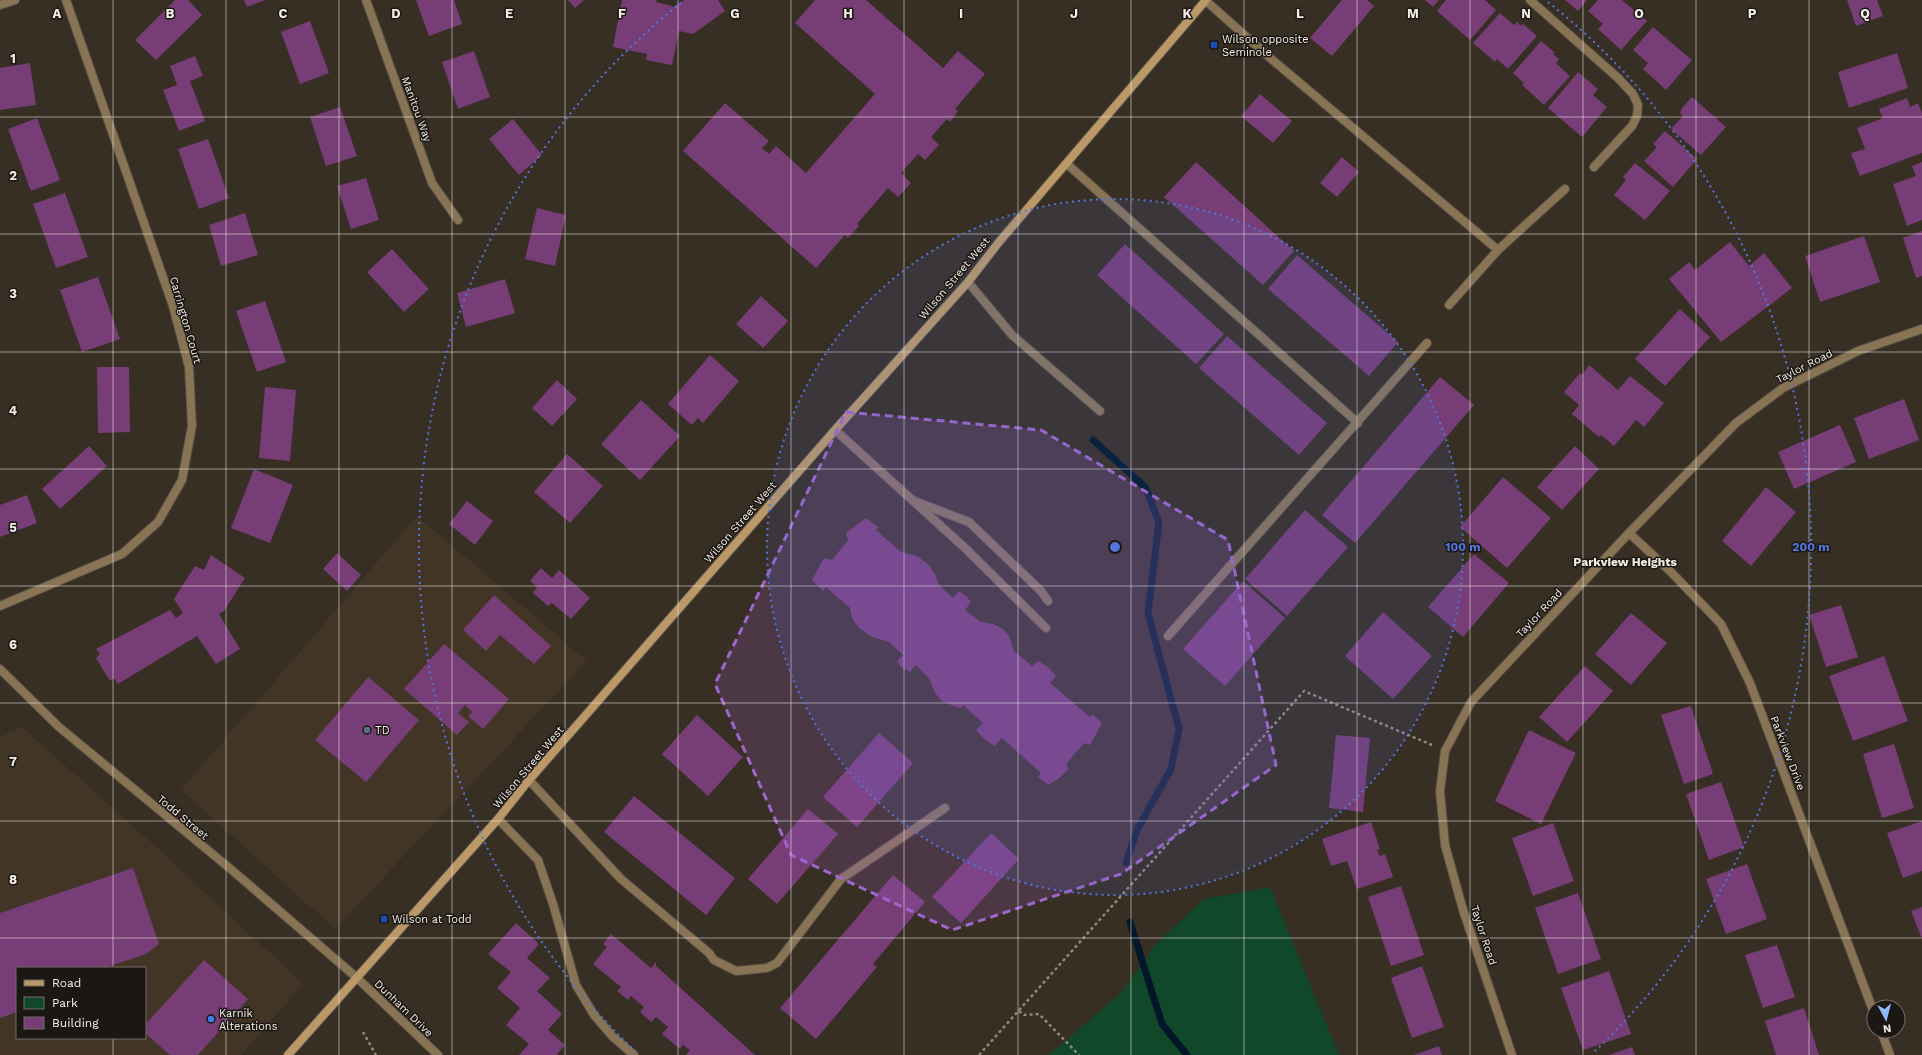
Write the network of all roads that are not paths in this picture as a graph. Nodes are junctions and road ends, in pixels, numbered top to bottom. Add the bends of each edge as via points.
1 (15, 0) edge
2 (66, 0) edge
3 (366, 0) edge
4 (1206, 0) edge
5 (1530, 0) edge
6 (0, 5) edge
7 (1067, 164) junction
8 (1594, 167) dead end
9 (1565, 189) dead end
10 (458, 220) dead end
11 (1498, 250) junction
12 (968, 282) junction
13 (1449, 305) dead end
14 (1922, 329) edge
15 (1427, 343) dead end
16 (1100, 411) dead end
17 (1358, 423) junction
18 (835, 430) junction
19 (910, 499) junction
20 (1629, 533) junction
21 (1048, 601) dead end
22 (0, 606) edge
23 (1046, 628) dead end
24 (1168, 636) dead end
25 (0, 669) edge
26 (529, 780) junction
27 (945, 808) dead end
28 (498, 819) junction
29 (356, 977) junction
30 (1868, 999) edge
31 (1884, 1039) edge
32 (288, 1055) edge
33 (438, 1055) edge
34 (634, 1055) edge
35 (1512, 1055) edge
36 (1890, 1055) edge

1 - 6 street
2 - 22 street, Carrington Court via 173,306 189,367 192,426 182,480 158,522 122,554
3 - 10 street, Manitou Way via 432,183
4 - 7 main road, Wilson Street West
4 - 11 street via 1269,57
5 - 8 street via 1618,78 1633,94 1638,105 1638,116 1632,126
7 - 12 main road, Wilson Street West
7 - 17 street
9 - 11 street
11 - 13 street
12 - 16 street via 1012,335
12 - 18 main road, Wilson Street West
14 - 20 street, Taylor Road via 1858,351 1783,388 1736,423
15 - 17 street
17 - 24 street
18 - 19 street
18 - 26 main road, Wilson Street West
19 - 21 street via 969,522 1041,591
19 - 23 street
20 - 30 street, Parkview Drive via 1721,624 1750,684
20 - 35 street, Taylor Road via 1472,702 1445,750 1440,791 1445,845 1463,910
25 - 29 street, Todd Street via 59,727
26 - 27 street via 620,879 709,953 714,960 736,971 767,968 777,963 841,879
26 - 28 main road, Wilson Street West
28 - 29 main road, Wilson Street West
28 - 34 street via 538,860 576,985 594,1015 613,1037
29 - 32 main road, Wilson Street West
29 - 33 street, Dunham Drive
31 - 36 street

